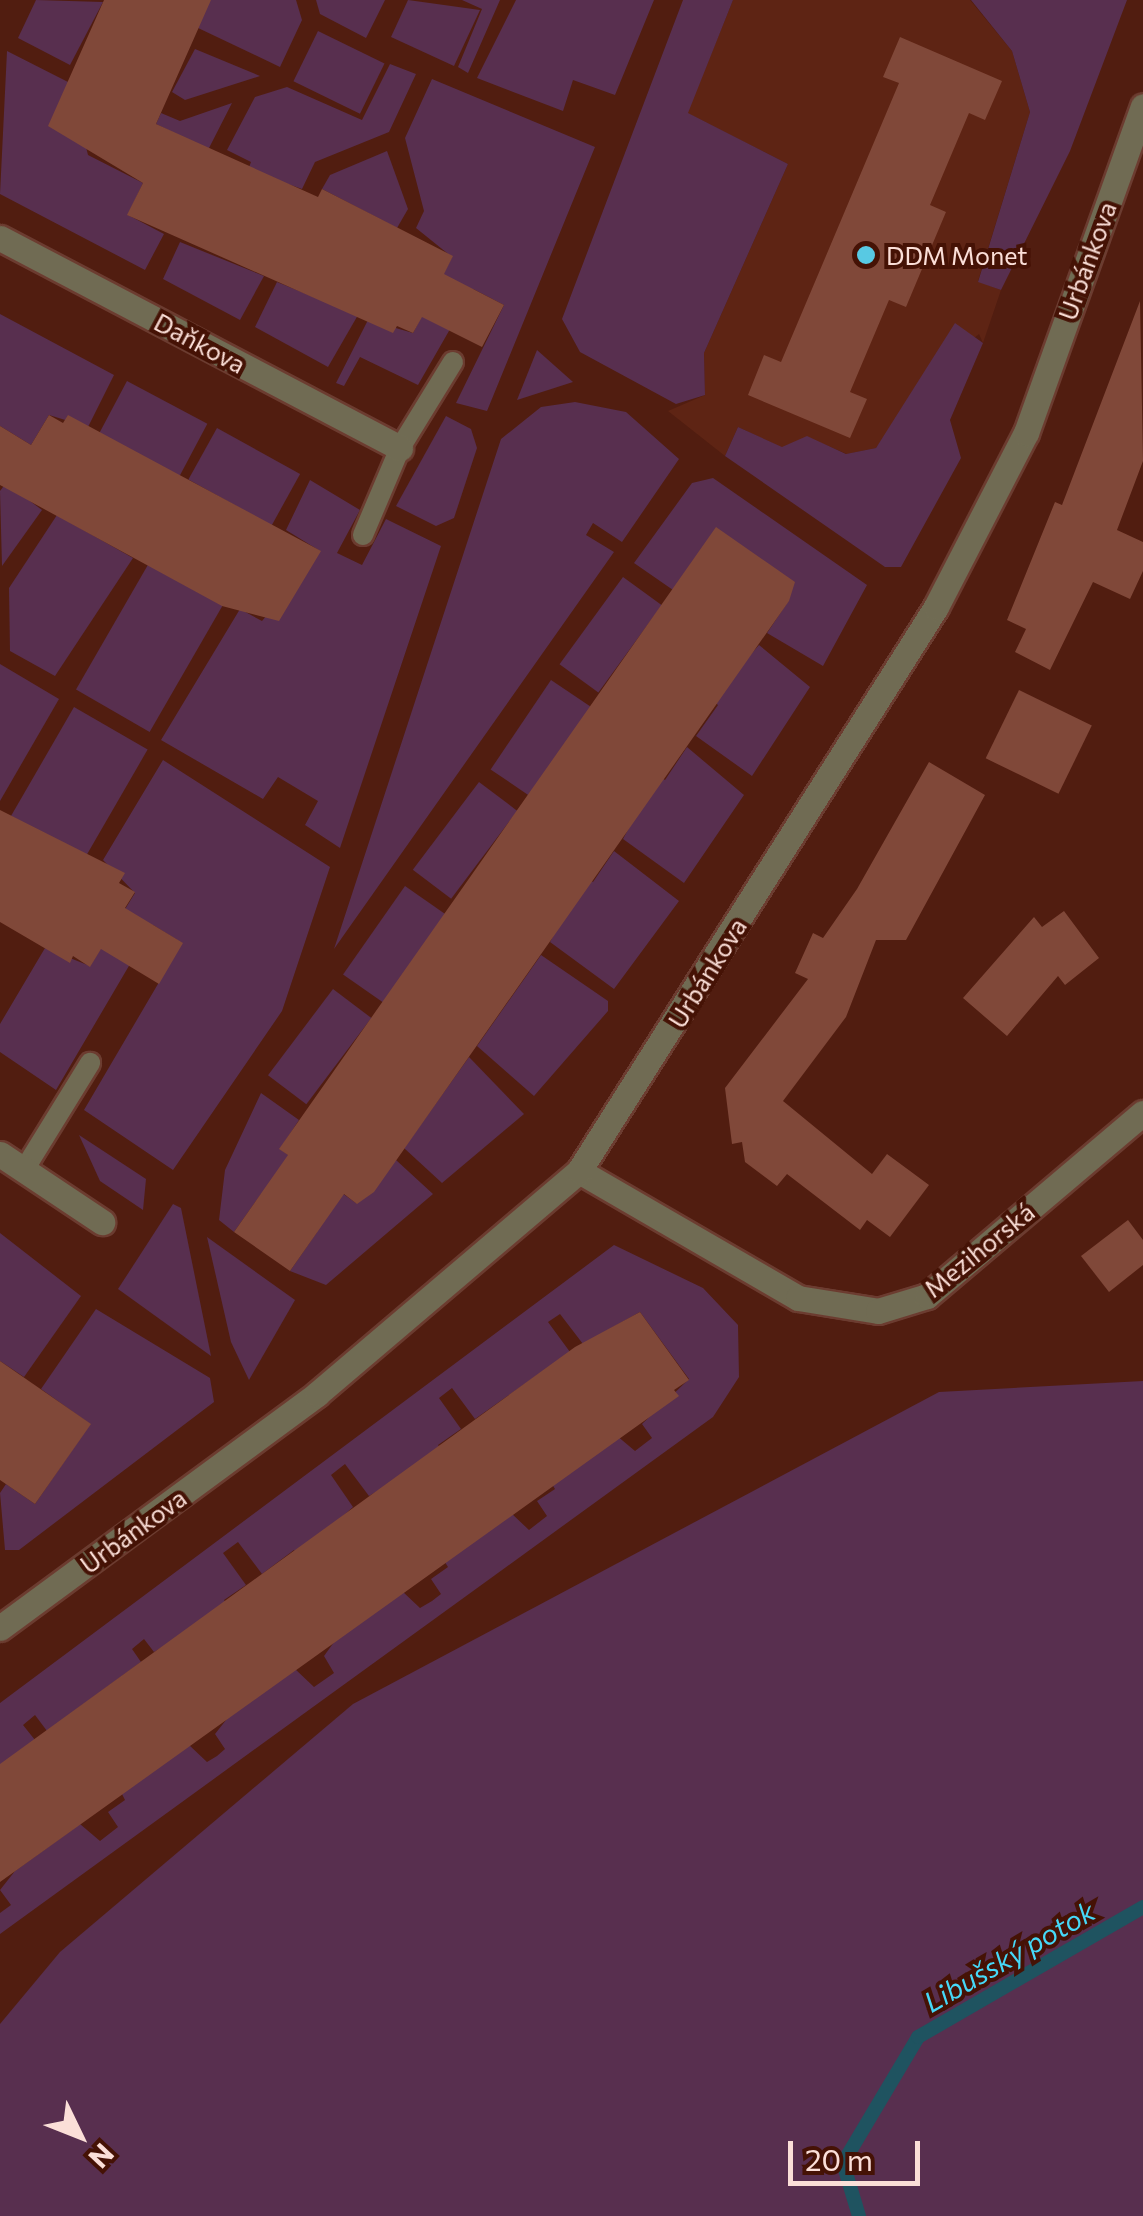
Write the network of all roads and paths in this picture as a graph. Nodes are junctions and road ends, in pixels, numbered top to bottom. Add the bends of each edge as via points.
1 (1143, 106) edge
2 (0, 238) edge
3 (454, 362) dead end
4 (400, 448) junction
5 (363, 535) dead end
6 (90, 1063) dead end
7 (1143, 1113) edge
8 (0, 1154) edge
9 (24, 1170) junction
10 (579, 1172) junction
11 (102, 1222) dead end
12 (0, 1628) edge

1 - 10 street, Urbánkova via 1026,433 936,607
2 - 4 street, Daňkova
3 - 4 lane
4 - 5 lane
6 - 9 lane
7 - 10 street, Mezihorská via 927,1296 878,1311 798,1298
8 - 9 street
9 - 11 street
10 - 12 street, Urbánkova via 317,1394

